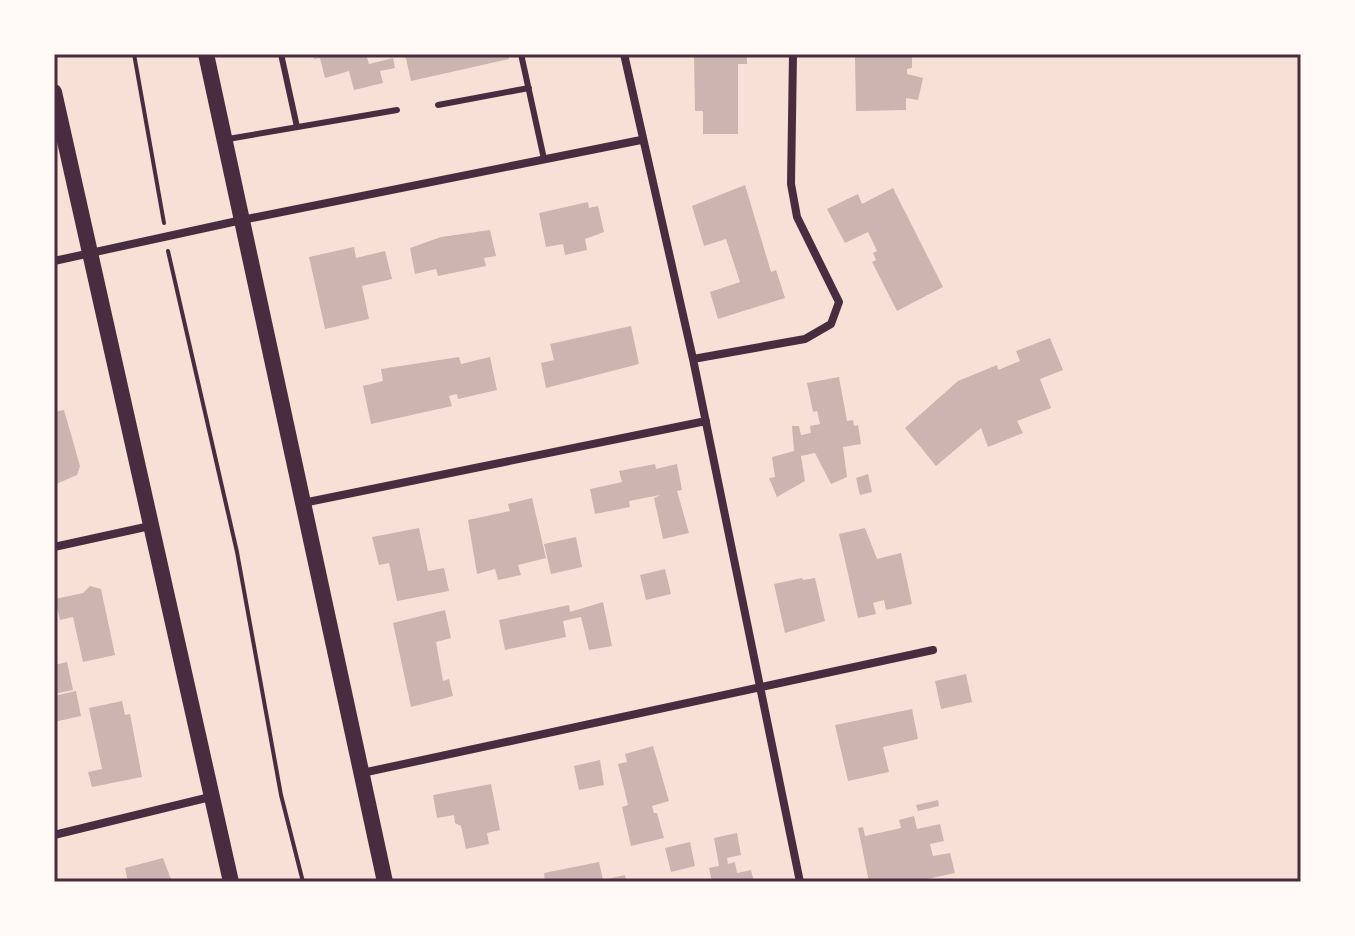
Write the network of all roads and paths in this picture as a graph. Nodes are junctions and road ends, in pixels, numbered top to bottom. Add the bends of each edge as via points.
1 (134, 54) edge
2 (206, 54) edge
3 (281, 54) edge
4 (521, 54) edge
5 (624, 54) edge
6 (793, 54) edge
7 (529, 88) junction
8 (54, 92) edge
9 (438, 105) dead end
10 (397, 110) dead end
11 (297, 127) junction
12 (225, 140) junction
13 (641, 140) junction
14 (544, 159) junction
15 (242, 220) junction
16 (166, 236) junction
17 (90, 253) junction
18 (54, 261) edge
19 (693, 359) junction
20 (706, 421) junction
21 (303, 503) junction
22 (150, 526) junction
23 (54, 547) edge
24 (933, 650) dead end
25 (760, 686) junction
26 (361, 773) junction
27 (210, 797) junction
28 (54, 835) edge
29 (231, 882) edge
30 (303, 882) edge
31 (385, 882) edge
32 (800, 882) edge

1 - 16 path
2 - 12 main road
3 - 11 lane
4 - 7 lane
5 - 13 street
6 - 19 street via 791,184 797,217 839,302 831,324 805,339
7 - 9 lane
7 - 14 lane
8 - 17 main road
10 - 11 lane
11 - 12 lane
12 - 15 main road
13 - 14 street
13 - 19 street
14 - 15 street
15 - 16 street
15 - 21 main road
16 - 17 street
16 - 30 path
17 - 18 street
17 - 22 main road
19 - 20 street
20 - 21 street
20 - 25 street
21 - 26 main road
22 - 23 street
22 - 27 main road
24 - 25 street
25 - 26 street
25 - 32 street
26 - 31 main road
27 - 28 street
27 - 29 main road

